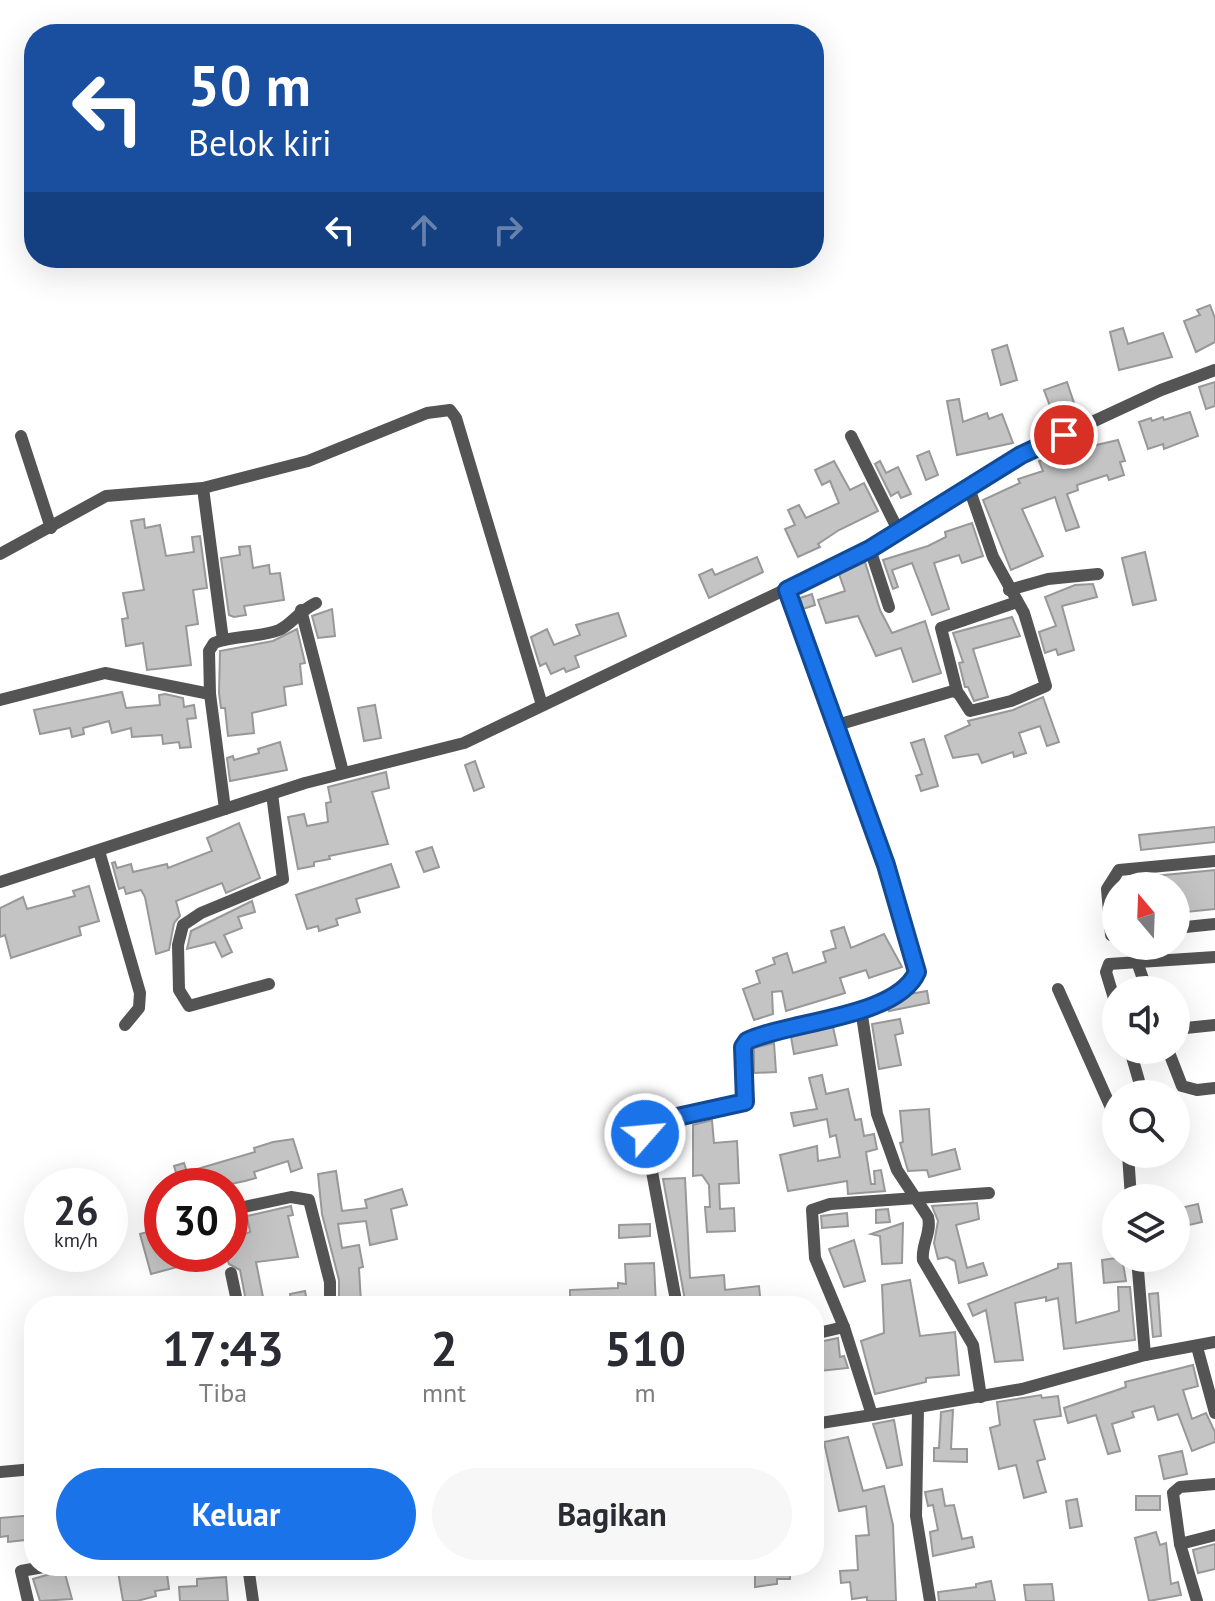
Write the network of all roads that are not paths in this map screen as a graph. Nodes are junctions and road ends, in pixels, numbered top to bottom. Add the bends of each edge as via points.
1 (1215, 370) edge
2 (21, 436) dead end
3 (851, 436) dead end
4 (203, 488) junction
5 (969, 488) junction
6 (51, 528) junction
7 (899, 532) junction
8 (870, 549) junction
9 (0, 554) edge
10 (1098, 574) dead end
11 (787, 590) junction
12 (1009, 590) junction
13 (1017, 602) junction
14 (316, 603) dead end
15 (889, 607) dead end
16 (301, 610) junction
17 (223, 640) junction
18 (957, 691) junction
19 (210, 694) junction
20 (0, 700) edge
21 (542, 705) junction
22 (837, 725) junction
23 (343, 772) junction
24 (272, 794) junction
25 (225, 809) junction
26 (99, 851) junction
27 (1215, 861) edge
28 (1118, 872) edge
29 (0, 882) edge
30 (1215, 924) edge
31 (1190, 927) edge
32 (1215, 957) edge
33 (1137, 962) junction
34 (1109, 976) edge
35 (1142, 976) edge
36 (269, 984) dead end
37 (1058, 989) dead end
38 (861, 1009) junction
39 (125, 1025) dead end
40 (1215, 1025) edge
41 (1190, 1028) edge
42 (1173, 1064) edge
43 (1102, 1088) edge
44 (1215, 1088) edge
45 (989, 1193) dead end
46 (914, 1197) junction
47 (248, 1206) edge
48 (1138, 1272) edge
49 (231, 1273) dead end
50 (236, 1296) edge
51 (330, 1296) edge
52 (675, 1296) edge
53 (844, 1327) junction
54 (824, 1332) edge
55 (1215, 1342) edge
56 (1197, 1347) junction
57 (1145, 1355) junction
58 (981, 1397) junction
59 (918, 1409) junction
60 (1215, 1413) edge
61 (872, 1415) junction
62 (824, 1422) edge
63 (24, 1470) edge
64 (0, 1472) edge
65 (1215, 1484) edge
66 (1215, 1535) edge
67 (1180, 1544) junction
68 (24, 1570) edge
69 (249, 1576) edge
70 (28, 1601) edge
71 (253, 1601) edge
72 (930, 1601) edge
73 (1197, 1601) edge

1 - 5 street via 1021,455
2 - 6 street
3 - 7 street
4 - 6 street via 106,496
4 - 17 street
4 - 21 street via 308,461 427,413 450,410
5 - 7 street
5 - 12 street
6 - 9 street
7 - 8 street
8 - 11 street
8 - 15 street
10 - 12 street
11 - 21 street
11 - 22 street
12 - 13 street
13 - 18 street via 942,627
13 - 18 street via 1046,686 970,711
14 - 16 street
16 - 17 street via 277,630
16 - 23 street
17 - 19 street via 209,651
18 - 22 street
19 - 20 street via 105,673
19 - 25 street
21 - 23 street via 464,743
22 - 38 street via 917,965 914,978 901,990
23 - 24 street
24 - 25 street
24 - 36 street via 283,879 194,917 180,929 178,945 179,990 189,1006
25 - 26 street
26 - 29 street
26 - 39 street via 140,993 139,1008
27 - 28 street
30 - 31 street
32 - 33 street
33 - 34 street via 1106,966
33 - 35 street
37 - 43 street
38 - 46 street via 877,1114 897,1170
38 - 52 street via 747,1041 745,1102 647,1126
40 - 41 street
42 - 44 street via 1182,1086
45 - 46 street
46 - 53 street via 812,1210 815,1258
46 - 58 street via 930,1226 923,1260 973,1345
47 - 51 street via 291,1197 309,1200
48 - 57 street
49 - 50 street
53 - 54 street
53 - 61 street
55 - 56 street
56 - 57 street
56 - 60 street
57 - 58 street
58 - 59 street
59 - 61 street
59 - 72 street via 916,1516
61 - 62 street
63 - 64 street
65 - 67 street via 1180,1487 1173,1493
66 - 67 street
67 - 73 street
68 - 70 street
69 - 71 street

